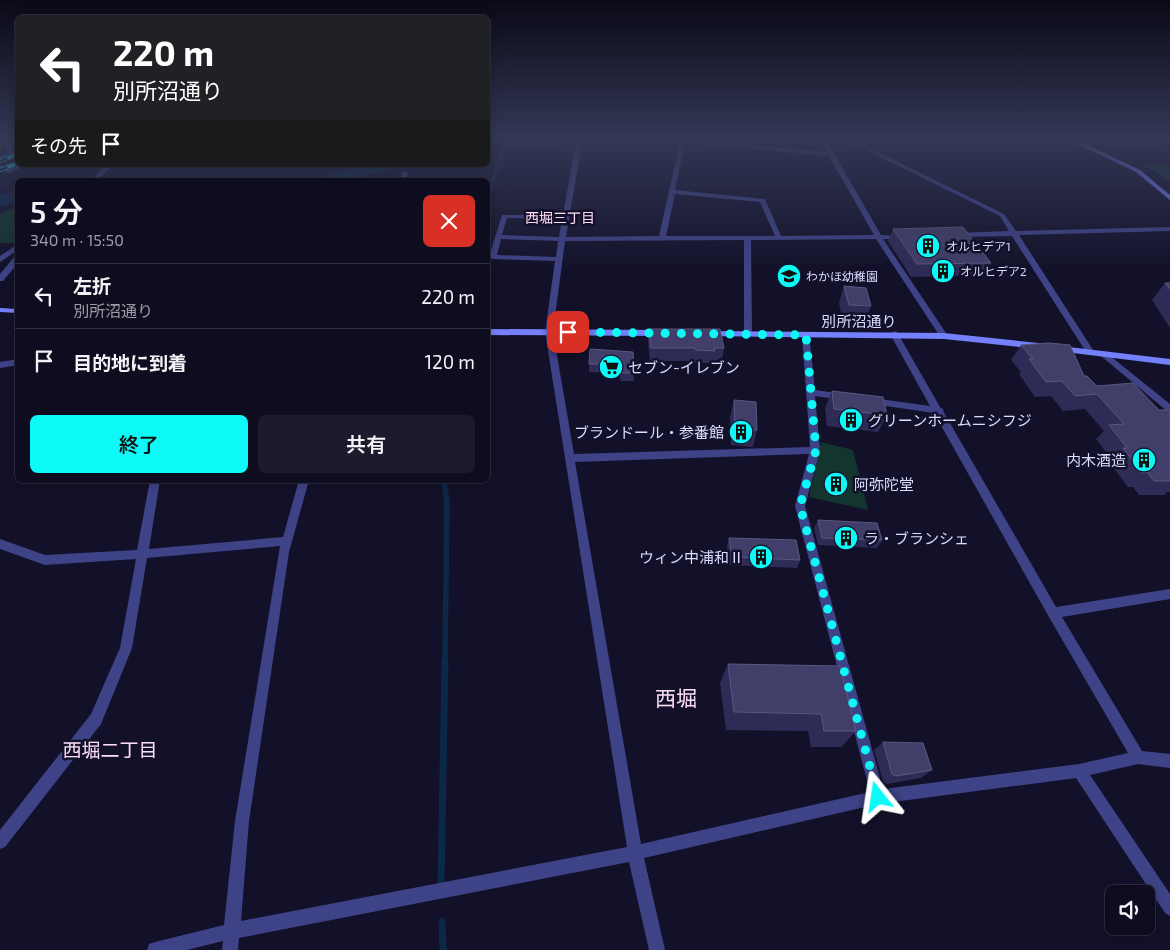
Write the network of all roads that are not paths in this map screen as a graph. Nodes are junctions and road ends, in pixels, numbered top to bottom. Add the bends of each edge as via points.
1 (572, 180) edge
2 (675, 180) edge
3 (845, 180) edge
4 (931, 180) edge
5 (1149, 180) edge
6 (672, 192) junction
7 (1170, 198) edge
8 (566, 217) junction
9 (1170, 229) edge
10 (1014, 234) junction
11 (947, 236) edge
12 (498, 237) junction
13 (908, 237) edge
14 (662, 238) junction
15 (747, 238) junction
16 (779, 238) junction
17 (879, 238) junction
18 (562, 239) junction
19 (15, 248) edge
20 (0, 260) edge
21 (559, 260) junction
22 (15, 262) edge
23 (0, 279) edge
24 (0, 310) edge
25 (15, 311) edge
26 (490, 332) edge
27 (549, 332) junction
28 (672, 333) edge
29 (701, 334) edge
30 (748, 334) junction
31 (894, 334) junction
32 (806, 335) junction
33 (944, 336) junction
34 (1091, 353) junction
35 (1104, 354) junction
36 (15, 362) edge
37 (1170, 362) edge
38 (0, 365) edge
39 (812, 393) junction
40 (1170, 409) edge
41 (939, 410) junction
42 (816, 450) junction
43 (571, 458) junction
44 (155, 483) edge
45 (303, 483) edge
46 (286, 541) junction
47 (0, 544) edge
48 (144, 554) junction
49 (1170, 594) edge
50 (1053, 613) junction
51 (1138, 757) junction
52 (1170, 761) edge
53 (1079, 771) junction
54 (878, 797) junction
55 (0, 842) edge
56 (635, 853) junction
57 (1170, 908) edge
58 (232, 932) junction
59 (155, 950) edge
60 (230, 950) edge
61 (657, 950) edge

1 - 8 street
2 - 6 street
3 - 17 street
4 - 10 street via 1002,215
5 - 7 street
6 - 14 street
6 - 16 street via 763,200
8 - 12 street via 504,216
8 - 18 street
9 - 10 street
10 - 11 street
10 - 34 street
12 - 18 street
12 - 21 street via 493,257
13 - 17 street
14 - 15 street
14 - 18 street
15 - 16 street
15 - 30 street
16 - 17 street
17 - 33 street
18 - 21 street
19 - 20 street
21 - 27 street
22 - 23 street
24 - 25 street
26 - 27 street
27 - 28 street
27 - 43 street
29 - 30 street, 別所沼通り
30 - 32 street, 別所沼通り
31 - 32 street, 別所沼通り
31 - 33 street, 別所沼通り
31 - 41 street
32 - 39 street
33 - 34 street, 別所沼通り
34 - 35 street, 別所沼通り
35 - 37 street, 別所沼通り
35 - 40 street
36 - 38 street
39 - 41 street
39 - 42 street
41 - 50 street
42 - 43 street
42 - 54 street via 800,506
43 - 56 street
44 - 48 street
45 - 46 street
46 - 48 street
46 - 58 street via 242,821
47 - 48 street via 45,560
48 - 55 street via 126,648 96,719
49 - 50 street
50 - 51 street
51 - 52 street
51 - 53 street
53 - 54 street
53 - 57 street
54 - 56 street
56 - 58 street
56 - 61 street
58 - 59 street
58 - 60 street

